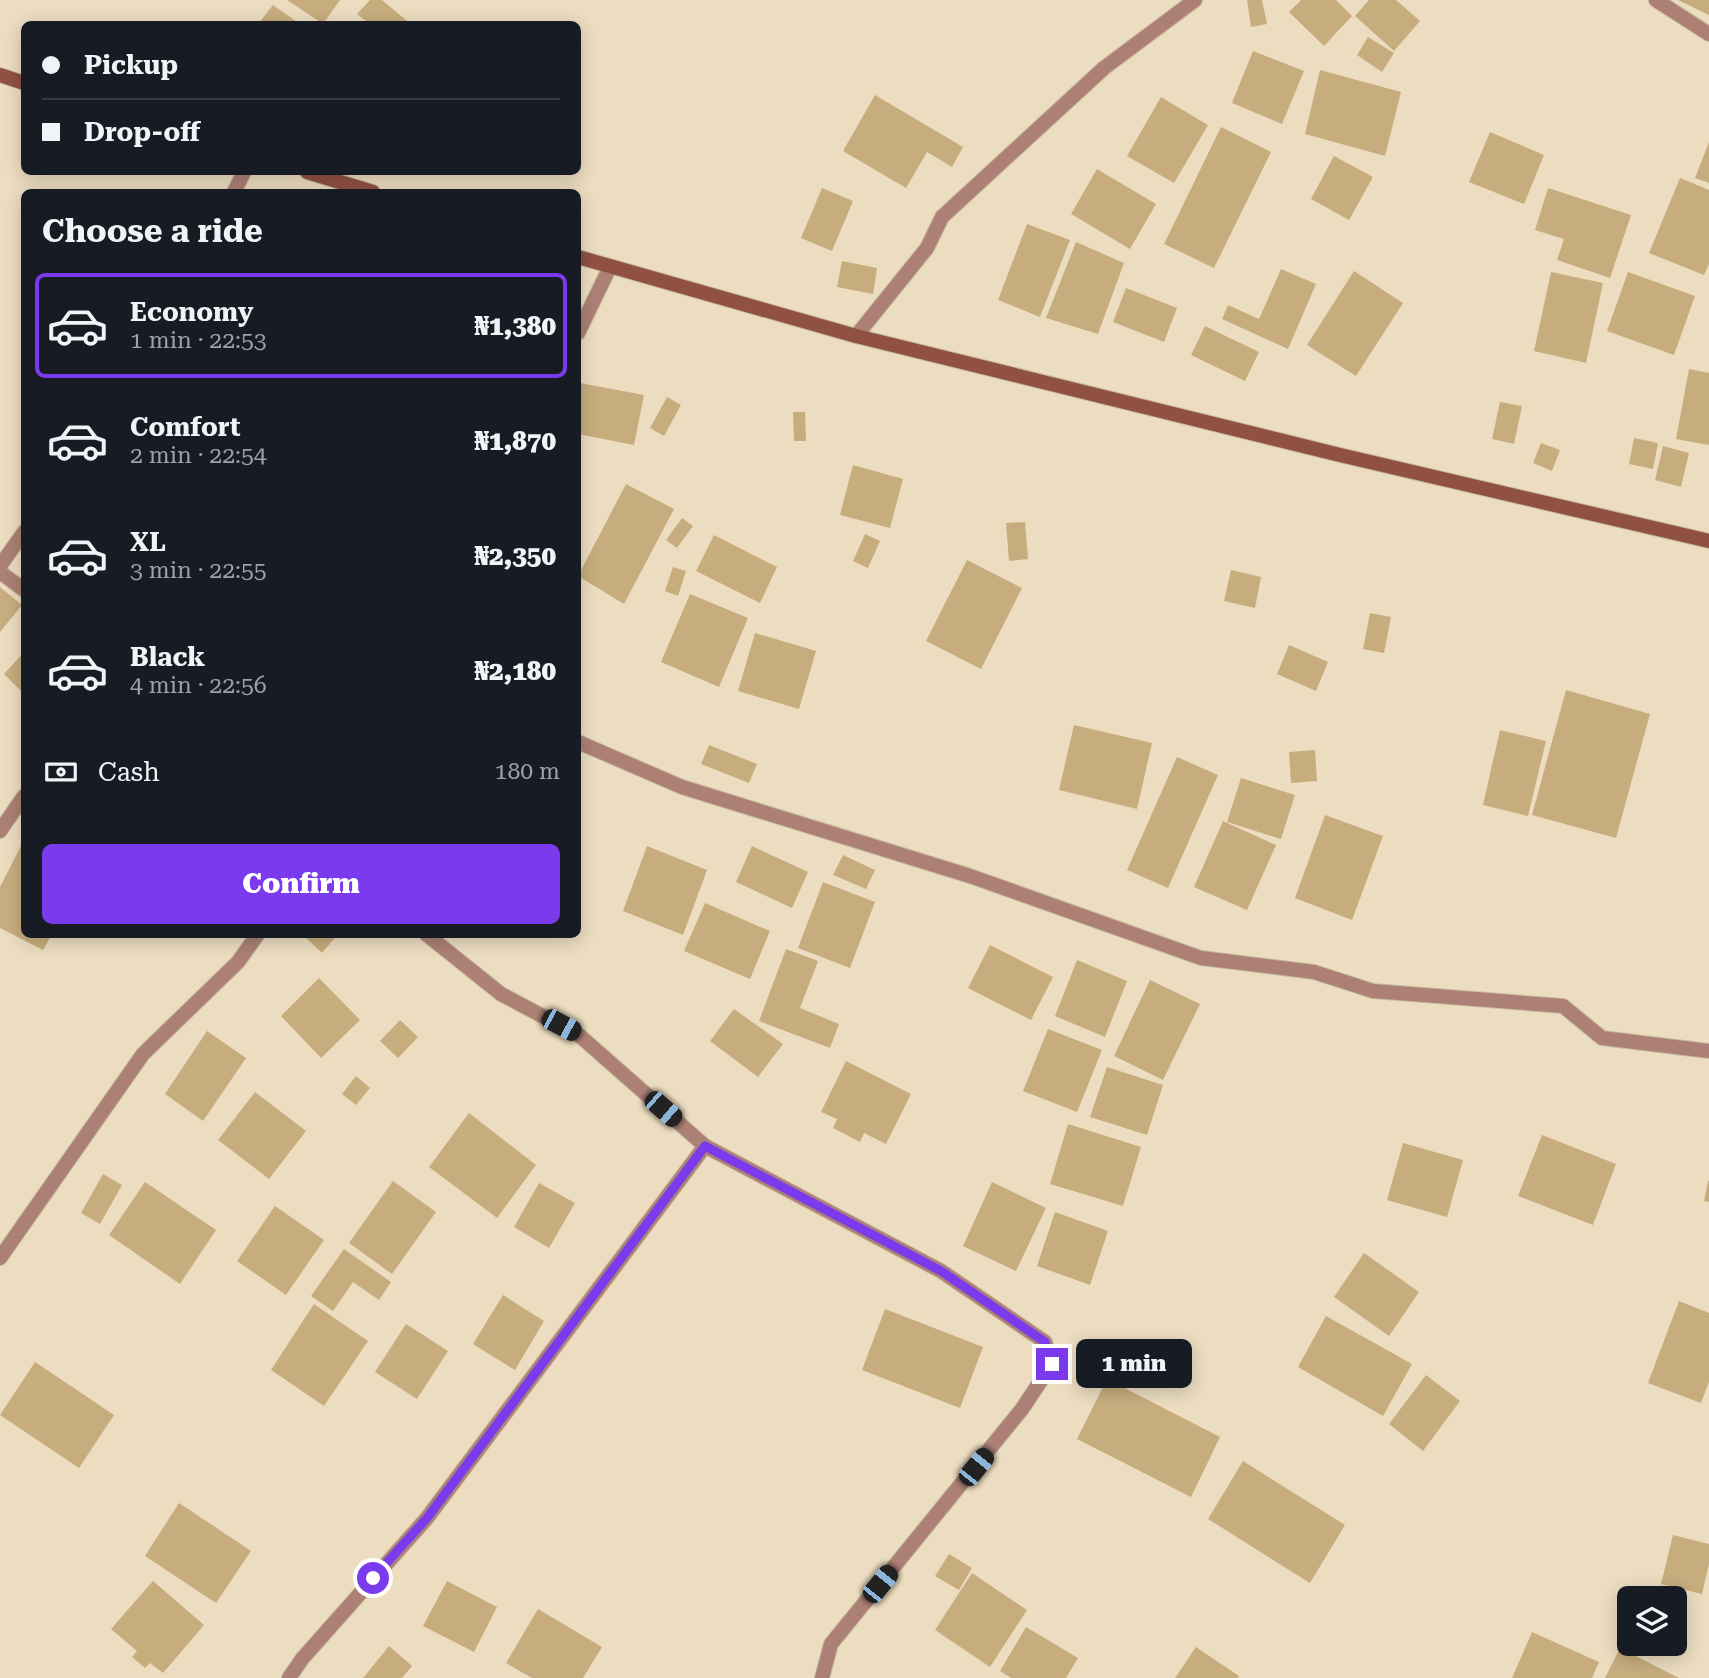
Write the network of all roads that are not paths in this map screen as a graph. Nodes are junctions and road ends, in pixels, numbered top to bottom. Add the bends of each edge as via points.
1 (1195, 0) edge
2 (1656, 0) edge
3 (1709, 34) edge
4 (0, 75) edge
5 (21, 82) edge
6 (317, 175) edge
7 (363, 189) edge
8 (581, 258) edge
9 (610, 267) junction
10 (581, 327) edge
11 (856, 336) junction
12 (21, 536) edge
13 (1709, 541) edge
14 (0, 566) edge
15 (0, 572) edge
16 (21, 588) edge
17 (581, 743) edge
18 (21, 800) edge
19 (0, 831) edge
20 (255, 938) edge
21 (431, 938) edge
22 (1709, 1051) edge
23 (705, 1146) junction
24 (0, 1258) edge
25 (289, 1678) edge
26 (822, 1678) edge

1 - 11 street via 1104,68 942,217 927,248
2 - 3 street
4 - 5 main road
6 - 7 main road
8 - 9 main road
9 - 10 street
9 - 11 main road
11 - 13 main road
12 - 14 street
15 - 16 street
17 - 22 street via 682,788 970,876 1201,958 1314,972 1373,992 1563,1006 1602,1038
18 - 19 street
20 - 24 street via 238,962 143,1054
21 - 23 street via 501,994 580,1036
23 - 25 street via 427,1518
23 - 26 street via 941,1271 1045,1342 1052,1364 1022,1409 831,1644

